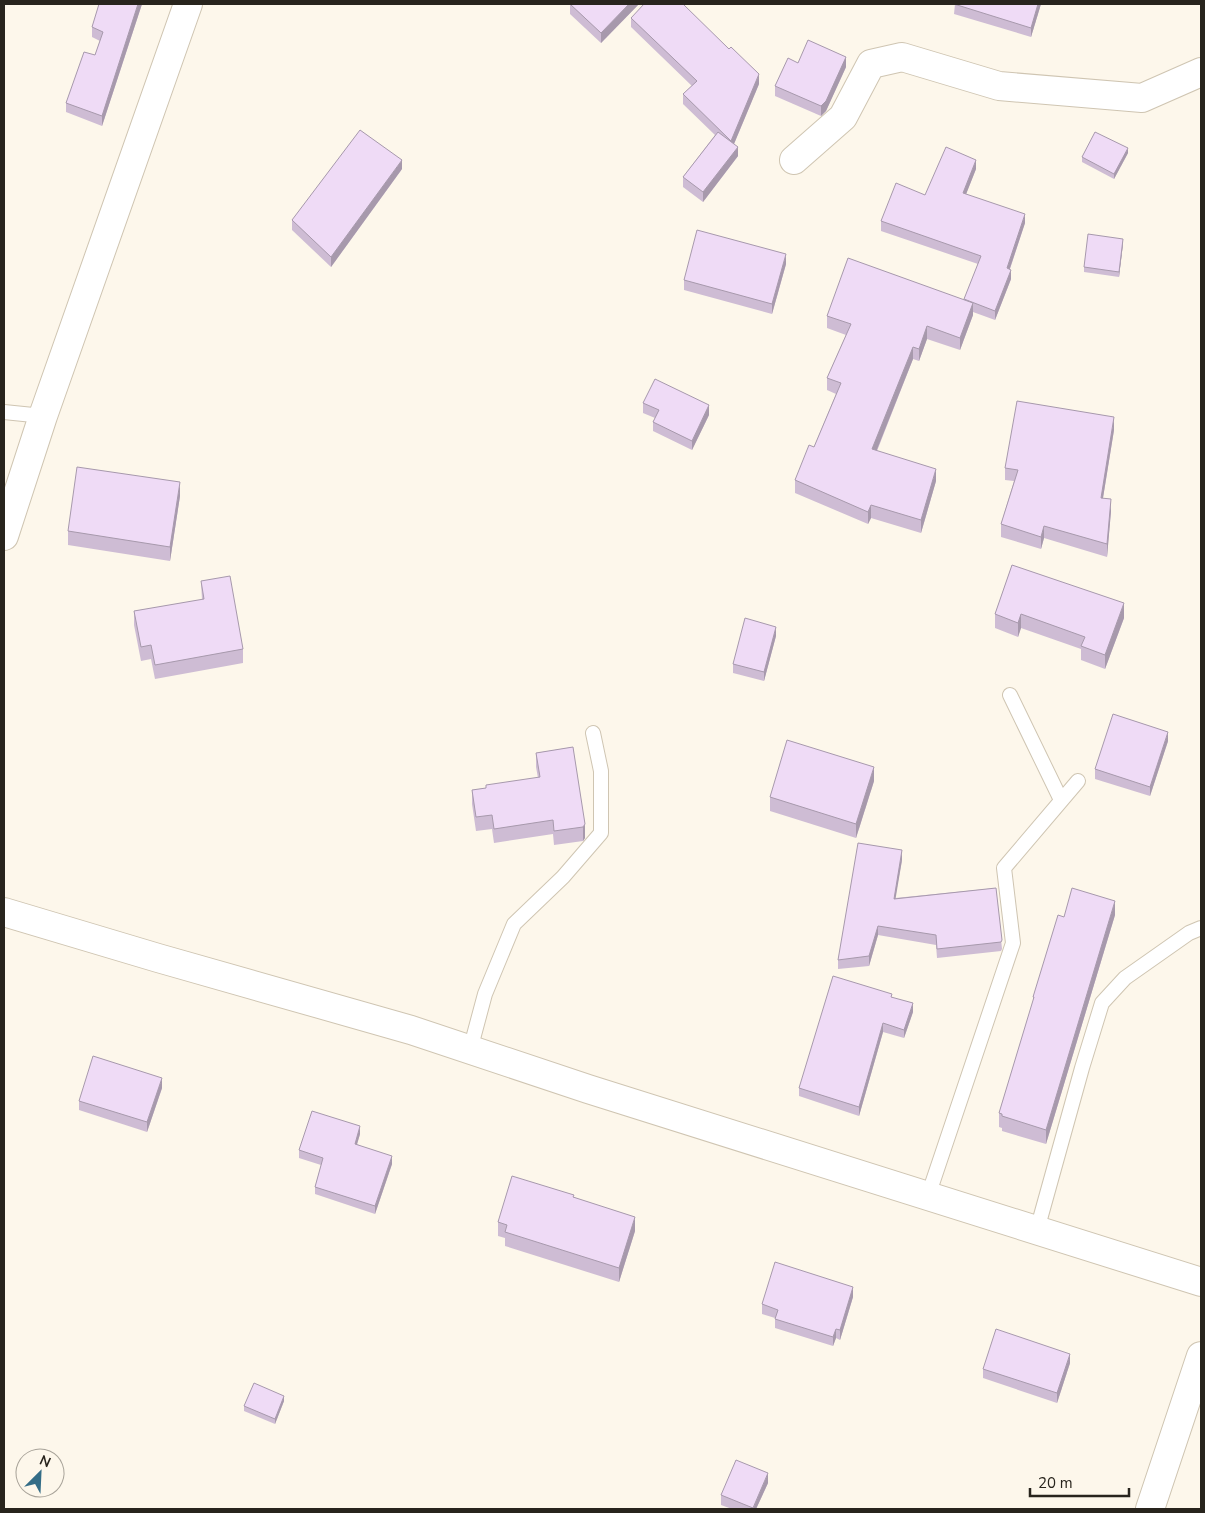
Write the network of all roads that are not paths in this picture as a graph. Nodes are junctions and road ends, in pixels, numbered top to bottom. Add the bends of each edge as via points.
1 (188, 4) edge
2 (1201, 72) edge
3 (794, 160) dead end
4 (4, 412) edge
5 (43, 416) junction
6 (4, 536) edge
7 (1010, 695) dead end
8 (593, 733) dead end
9 (1078, 781) dead end
10 (1061, 800) junction
11 (4, 912) edge
12 (1201, 928) edge
13 (470, 1050) junction
14 (928, 1196) junction
15 (1037, 1230) junction
16 (1201, 1282) edge
17 (1201, 1356) edge
18 (1150, 1509) edge

1 - 5 street
2 - 3 street via 1142,98 999,86 902,57 871,64 843,117
4 - 5 lane
5 - 6 street
7 - 10 lane
8 - 13 lane via 601,771 601,832 563,877 514,924 485,994
9 - 10 lane
10 - 14 lane via 1004,868 1013,943
11 - 13 street
12 - 15 lane via 1125,978 1102,1003
13 - 14 street
14 - 15 street
15 - 16 street
17 - 18 street

